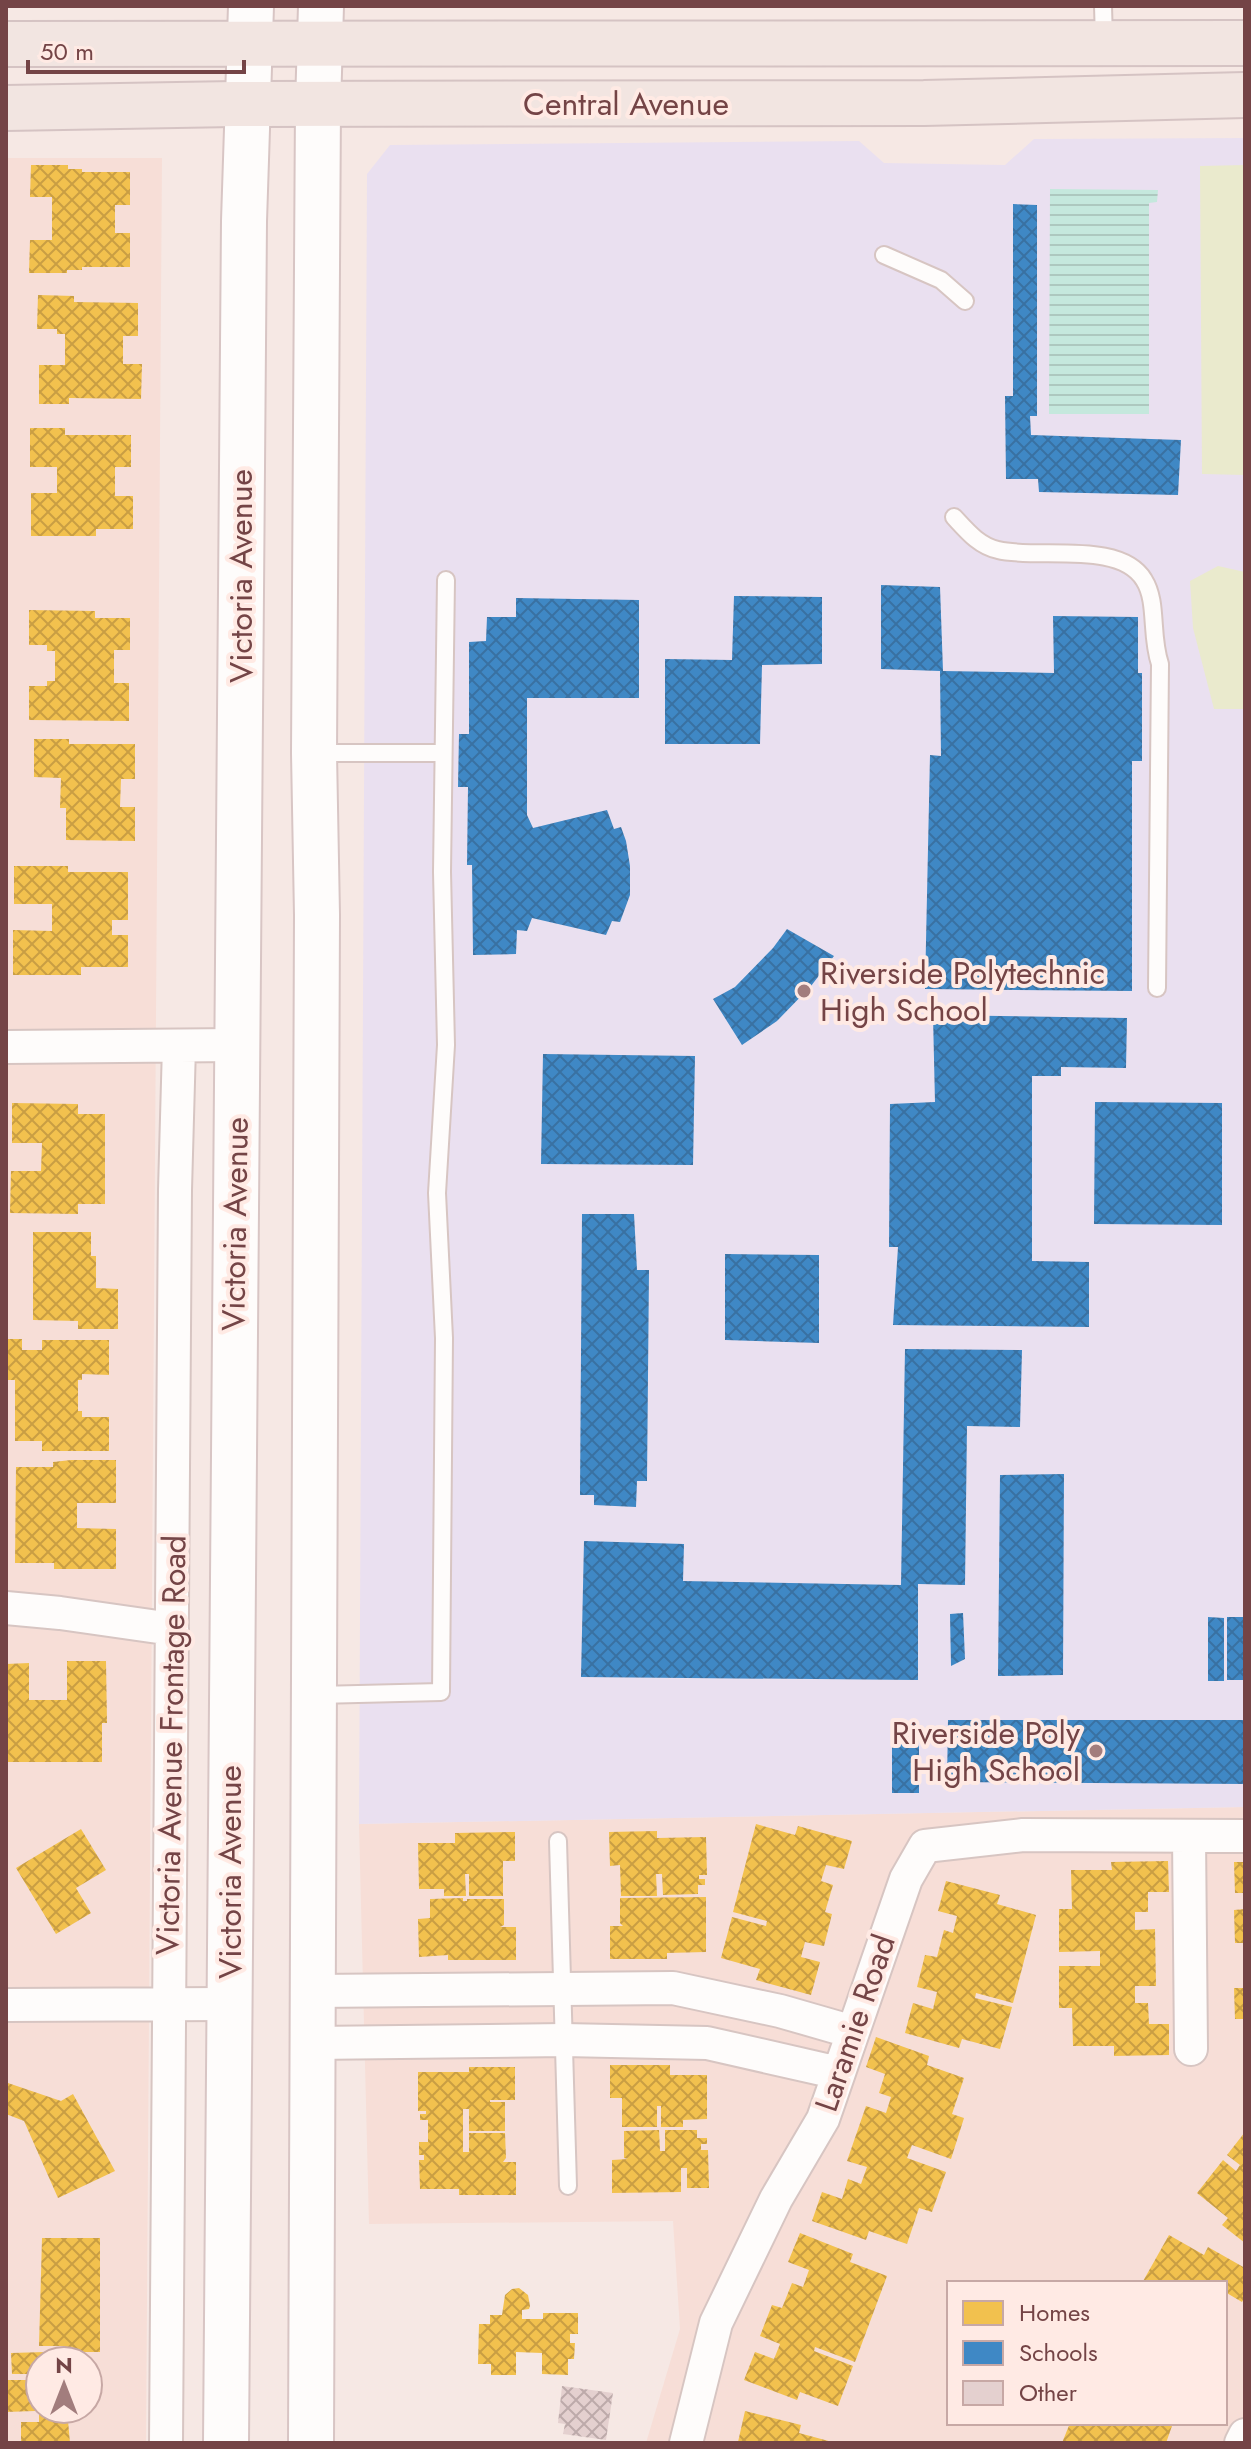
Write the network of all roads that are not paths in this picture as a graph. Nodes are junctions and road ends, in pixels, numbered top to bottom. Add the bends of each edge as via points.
1 (251, 24) edge
2 (321, 24) edge
3 (1104, 25) edge
4 (1245, 43) edge
5 (6, 44) edge
6 (1245, 95) edge
7 (249, 104) junction
8 (318, 105) junction
9 (6, 108) edge
10 (884, 255) dead end
11 (965, 301) dead end
12 (954, 517) dead end
13 (446, 580) dead end
14 (314, 753) junction
15 (442, 753) junction
16 (1157, 988) dead end
17 (237, 1045) junction
18 (179, 1046) junction
19 (6, 1047) edge
20 (6, 1608) edge
21 (172, 1629) junction
22 (315, 1695) junction
23 (1189, 1836) junction
24 (1245, 1836) edge
25 (558, 1841) dead end
26 (563, 1989) junction
27 (314, 1991) junction
28 (168, 2004) junction
29 (229, 2004) junction
30 (6, 2005) edge
31 (853, 2032) junction
32 (564, 2040) junction
33 (313, 2043) junction
34 (1191, 2049) dead end
35 (839, 2073) junction
36 (568, 2186) dead end
37 (1245, 2435) edge
38 (166, 2443) edge
39 (226, 2443) edge
40 (311, 2443) edge
41 (686, 2443) edge
42 (1241, 2443) edge

1 - 2 main road, Central Avenue
1 - 5 main road, Central Avenue
1 - 7 main road, Victoria Avenue
2 - 3 main road, Central Avenue
2 - 8 main road
3 - 4 main road, Central Avenue
6 - 8 main road, Central Avenue via 924,103
7 - 8 main road, Central Avenue
7 - 9 main road, Central Avenue
7 - 17 main road, Victoria Avenue
8 - 14 main road
10 - 11 lane via 941,280
12 - 16 lane via 977,541 998,550 1123,561 1146,583 1160,664
13 - 15 lane
14 - 15 lane
14 - 22 main road
15 - 22 lane via 446,1045 437,1193 444,1338 441,1692
17 - 18 street
17 - 29 main road, Victoria Avenue
18 - 19 street
18 - 21 street, Victoria Avenue Frontage Road
20 - 21 street
21 - 28 street, Victoria Avenue Frontage Road
22 - 27 main road
23 - 24 street, Laramie Road
23 - 31 street, Laramie Road via 1023,1835 925,1846 906,1879
23 - 34 street
25 - 26 lane
26 - 27 street
26 - 31 street via 673,1988
26 - 32 lane
27 - 33 main road
28 - 29 street
28 - 30 street
28 - 38 street, Victoria Avenue Frontage Road
29 - 39 main road, Victoria Avenue
31 - 35 street, Laramie Road
32 - 33 street
32 - 35 street via 707,2043
32 - 36 lane
33 - 40 main road
35 - 41 street, Laramie Road via 823,2119 776,2199 716,2323
37 - 42 street

